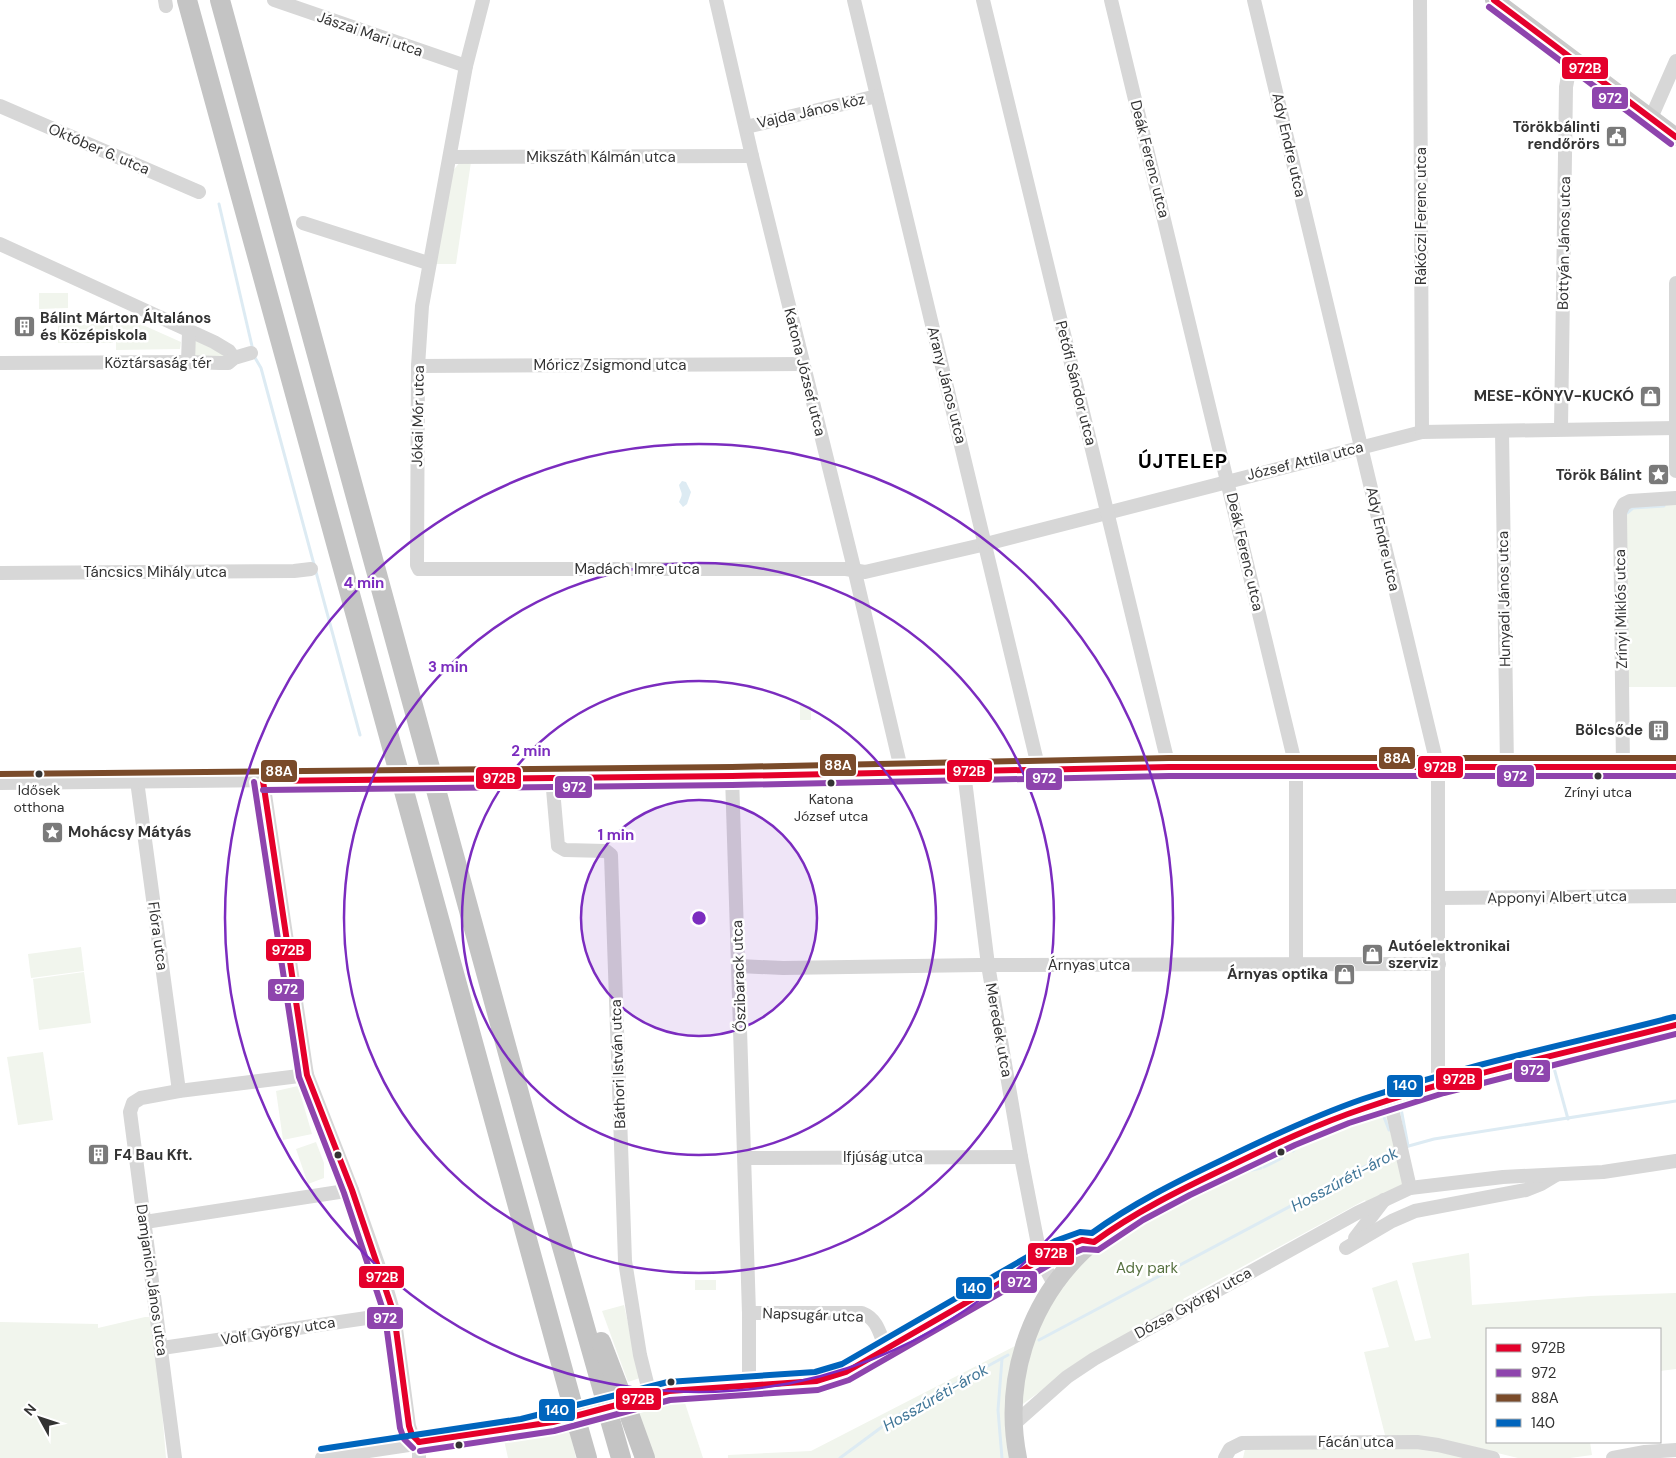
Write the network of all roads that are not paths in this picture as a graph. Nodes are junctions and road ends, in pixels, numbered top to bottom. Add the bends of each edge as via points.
1 (187, 0) edge
2 (220, 0) edge
3 (228, 0) edge
4 (274, 0) edge
5 (483, 0) edge
6 (716, 0) edge
7 (854, 0) edge
8 (983, 0) edge
9 (1111, 0) edge
10 (1254, 0) edge
11 (1420, 0) edge
12 (1494, 0) edge
13 (234, 48) junction
14 (1575, 60) junction
15 (1676, 61) edge
16 (466, 66) junction
17 (1674, 76) edge
18 (877, 96) junction
19 (0, 106) edge
20 (1651, 118) junction
21 (746, 127) junction
22 (1676, 137) edge
23 (752, 156) junction
24 (450, 157) junction
25 (199, 192) dead end
26 (303, 223) dead end
27 (0, 244) edge
28 (428, 263) junction
29 (1676, 284) edge
30 (189, 332) junction
31 (251, 353) dead end
32 (234, 358) junction
33 (188, 362) junction
34 (0, 363) edge
35 (803, 364) junction
36 (418, 366) junction
37 (1561, 428) junction
38 (1676, 428) edge
39 (1502, 431) junction
40 (1422, 432) junction
41 (1361, 447) junction
42 (1676, 470) edge
43 (1228, 481) junction
44 (1676, 498) edge
45 (1108, 512) junction
46 (986, 544) junction
47 (311, 569) dead end
48 (419, 569) joint
49 (855, 570) junction
50 (0, 574) edge
51 (1169, 767) junction
52 (1296, 767) junction
53 (1676, 767) edge
54 (1438, 768) junction
55 (1507, 768) junction
56 (1623, 768) junction
57 (1038, 770) junction
58 (902, 772) junction
59 (964, 772) junction
60 (732, 776) junction
61 (552, 778) junction
62 (263, 781) junction
63 (137, 782) junction
64 (0, 783) edge
65 (1676, 896) edge
66 (1439, 898) junction
67 (1439, 964) junction
68 (988, 965) junction
69 (1296, 965) junction
70 (739, 966) junction
71 (1676, 1026) edge
72 (307, 1075) junction
73 (1438, 1086) junction
74 (179, 1091) junction
75 (1390, 1100) junction
76 (1021, 1157) junction
77 (744, 1158) junction
78 (1676, 1161) edge
79 (1557, 1174) junction
80 (1410, 1188) junction
81 (352, 1190) junction
82 (1385, 1199) junction
83 (145, 1222) junction
84 (1094, 1242) junction
85 (1041, 1260) junction
86 (1054, 1284) junction
87 (749, 1313) junction
88 (394, 1314) junction
89 (162, 1348) junction
90 (886, 1349) junction
91 (749, 1385) junction
92 (650, 1395) junction
93 (619, 1404) junction
94 (1014, 1424) junction
95 (419, 1442) junction
96 (1676, 1450) edge
97 (175, 1458) edge
98 (322, 1458) edge
99 (418, 1458) edge
100 (587, 1458) edge
101 (621, 1458) edge
102 (645, 1458) edge
103 (1018, 1458) edge
104 (1225, 1458) edge
105 (1493, 1458) edge
106 (1613, 1458) edge

1 - 100 highway
2 - 13 highway
3 - 13 highway via 234,20
4 - 16 street, Jászai Mari utca
5 - 16 street, Jókai Mór utca
6 - 21 street, Katona József utca
7 - 18 street, Arany János utca
8 - 45 street, Petőfi Sándor utca
9 - 43 street, Deák Ferenc utca
10 - 41 street, Ady Endre utca
11 - 40 street, Rákóczi Ferenc utca
12 - 14 main road
13 - 93 highway via 531,1137
14 - 20 main road
14 - 37 street, Bottyán János utca via 1566,87
15 - 17 street
16 - 24 street, Jókai Mór utca
17 - 20 street
18 - 21 street, Vajda János köz
18 - 46 street, Arany János utca
19 - 25 street, Október 6. utca
20 - 22 main road
21 - 23 street, Katona József utca
23 - 24 street, Mikszáth Kálmán utca
23 - 35 street, Katona József utca
24 - 28 street, Jókai Mór utca
26 - 28 street
27 - 30 street, Köztársaság tér
28 - 36 street, Jókai Mór utca
29 - 38 street
30 - 32 street, Köztársaság tér via 214,342
30 - 33 street
31 - 32 street
32 - 33 street, Köztársaság tér via 228,363
33 - 34 street, Köztársaság tér
35 - 36 street, Móricz Zsigmond utca
35 - 49 street, Katona József utca
36 - 48 street, Jókai Mór utca via 416,565
37 - 38 street, József Attila utca
37 - 39 street, József Attila utca
38 - 42 street
39 - 40 street, József Attila utca
39 - 55 street, Hunyadi János utca
40 - 41 street, József Attila utca
41 - 43 street, József Attila utca
41 - 54 street, Ady Endre utca
43 - 45 street, József Attila utca
43 - 52 street, Deák Ferenc utca
44 - 56 street, Zrínyi Miklós utca via 1630,500 1620,512
45 - 46 street, József Attila utca
45 - 51 street, Petőfi Sándor utca
46 - 49 street, József Attila utca via 865,572
46 - 57 street, Arany János utca
47 - 50 street, Táncsics Mihály utca
48 - 49 street, Madách Imre utca
49 - 58 street, Katona József utca
51 - 52 street
51 - 57 street
52 - 54 street
52 - 69 street, Deák Ferenc utca
53 - 56 street
54 - 55 street
54 - 66 street, Ady Endre utca
55 - 56 street
57 - 59 street
58 - 59 street
58 - 60 street
59 - 68 street, Meredek utca
60 - 61 street
60 - 70 street, Őszibarack utca
61 - 62 street, bridge
61 - 92 street, Báthori István utca via 558,846 565,850 606,851 610,855 625,1261
62 - 63 street
62 - 72 street
63 - 64 street
63 - 74 street, Flóra utca
65 - 66 street, Apponyi Albert utca
66 - 67 street, Ady Endre utca
67 - 69 street, Árnyas utca
67 - 73 street, Ady Endre utca
68 - 69 street, Árnyas utca
68 - 70 street, Árnyas utca
68 - 76 street, Meredek utca
70 - 77 street, Őszibarack utca
71 - 73 main road
72 - 74 street
72 - 81 street
73 - 75 main road
74 - 83 street, Damjanich János utca via 141,1098 133,1103 130,1112
75 - 80 street
75 - 84 main road via 1321,1124 1238,1161 1144,1209
76 - 77 street, Ifjúság utca
76 - 85 street, Meredek utca
77 - 87 street, Őszibarack utca
78 - 79 street, Dózsa György utca via 1603,1172
79 - 80 street, Dózsa György utca
79 - 82 street, Dózsa György utca via 1526,1190 1415,1212 1392,1221 1350,1246
80 - 82 street, Dózsa György utca
81 - 83 street
81 - 88 street
82 - 94 street, Dózsa György utca via 1094,1359 1067,1377
83 - 89 street, Damjanich János utca
84 - 85 street via 1082,1240
84 - 86 main road
85 - 86 street, Meredek utca
85 - 90 street
86 - 94 main road via 1026,1336 1016,1380
87 - 90 street, Napsugár utca via 862,1313 871,1316
87 - 91 street, Őszibarack utca
88 - 89 street, Volf György utca
88 - 95 street via 408,1419 412,1435
89 - 97 street, Damjanich János utca
90 - 91 street via 832,1378
91 - 92 street via 700,1387
92 - 93 street
93 - 95 street via 530,1427
93 - 101 highway
93 - 102 highway
94 - 103 main road
95 - 98 street
95 - 99 street
96 - 106 street
104 - 105 street, Fácán utca via 1230,1449 1242,1444 1332,1442 1427,1443

